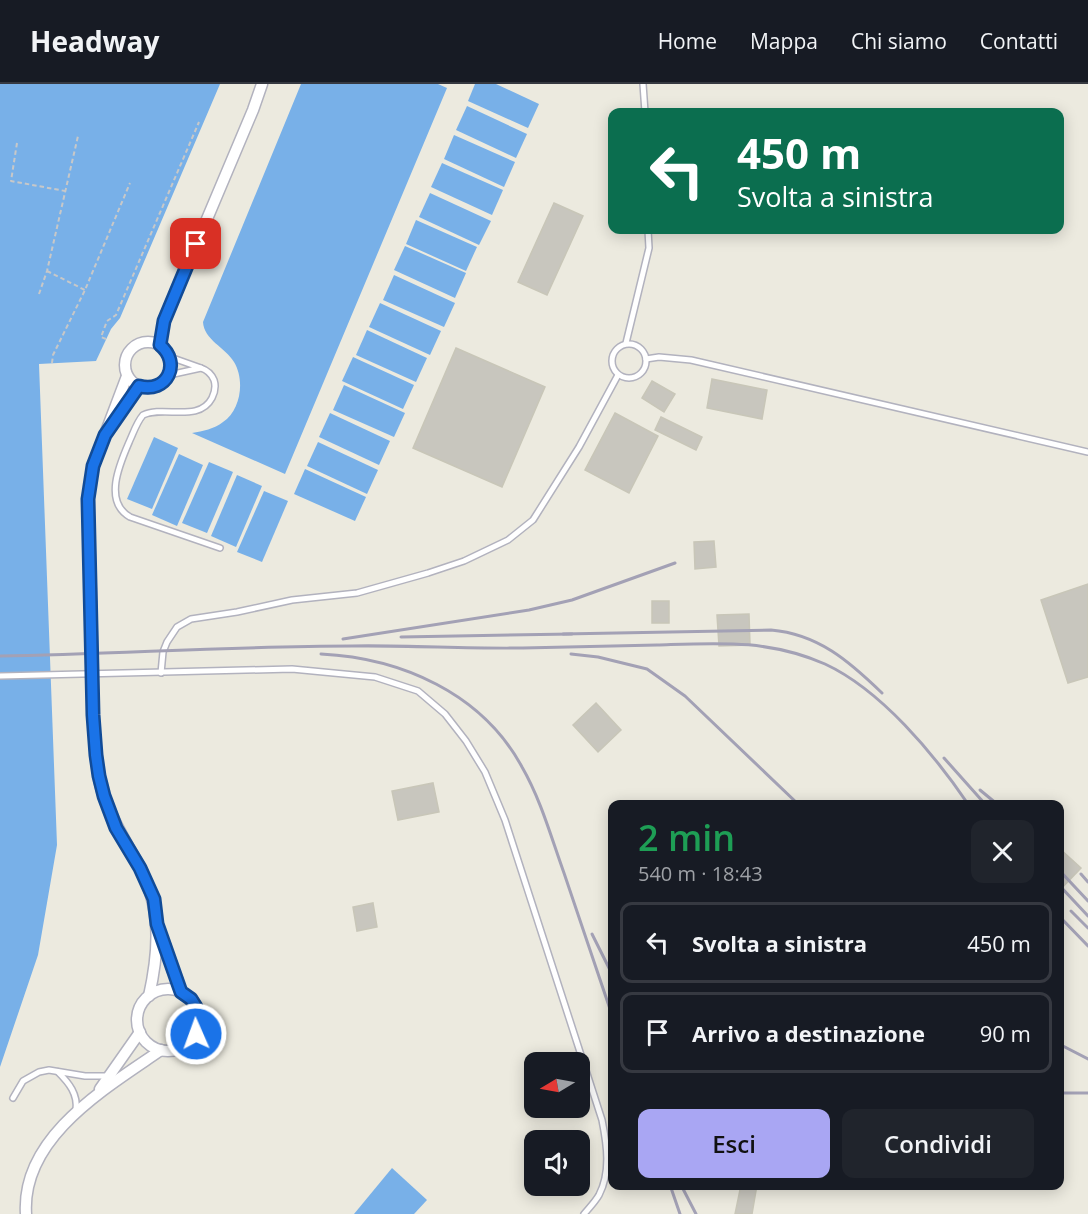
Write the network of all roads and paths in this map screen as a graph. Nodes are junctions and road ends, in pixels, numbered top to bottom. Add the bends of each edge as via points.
1 (262, 84) edge
2 (643, 84) edge
3 (645, 108) edge
4 (199, 122) dead end
5 (78, 136) dead end
6 (17, 143) dead end
7 (130, 183) dead end
8 (65, 191) junction
9 (648, 234) edge
10 (47, 271) junction
11 (85, 290) junction
12 (39, 294) dead end
13 (164, 321) junction
14 (106, 339) dead end
15 (147, 341) junction
16 (626, 344) junction
17 (160, 345) junction
18 (170, 357) junction
19 (646, 359) junction
20 (52, 363) dead end
21 (201, 368) junction
22 (168, 375) junction
23 (618, 375) junction
24 (127, 376) junction
25 (139, 386) junction
26 (105, 435) junction
27 (1088, 452) edge
28 (220, 548) dead end
29 (162, 673) junction
30 (0, 676) edge
31 (157, 924) junction
32 (181, 992) junction
33 (149, 996) junction
34 (140, 1032) junction
35 (161, 1050) junction
36 (57, 1071) junction
37 (110, 1076) junction
38 (13, 1098) dead end
39 (92, 1098) junction
40 (75, 1114) junction
41 (26, 1214) edge
42 (584, 1214) edge

1 - 13 street
2 - 3 lane
4 - 14 path via 116,315 107,321 100,337
5 - 8 path
6 - 8 path via 11,181
7 - 11 path
8 - 10 path
9 - 16 lane via 649,248
10 - 11 path
10 - 12 path
11 - 20 path
13 - 15 street
13 - 17 street
15 - 17 street
15 - 24 street via 134,345 126,356
16 - 19 lane via 637,345
16 - 23 lane via 616,349 611,360
17 - 18 street
18 - 21 lane
18 - 22 street
19 - 23 lane via 644,370 635,377
19 - 27 lane via 691,360
21 - 22 lane
21 - 28 lane via 207,370 215,383 208,403 191,412 156,411 143,415 118,467 116,491 120,509 130,517
22 - 25 street via 159,385
23 - 29 lane via 533,520 508,540 464,561 357,593 292,600 191,619 177,627 166,642
24 - 25 street
24 - 26 street
25 - 26 street
26 - 31 street, bridge via 93,466 88,499 96,755 104,796 116,828 154,899
29 - 30 lane
29 - 42 lane via 292,669 375,677 418,691 445,714 485,772 505,820 602,1120 608,1152 605,1175 599,1195
31 - 32 street
31 - 33 street
32 - 33 street via 166,989
32 - 35 street via 196,1007 196,1034 183,1048
33 - 34 street via 139,1011
34 - 35 street via 149,1044
34 - 37 street
35 - 39 street
36 - 37 lane
36 - 38 lane via 39,1072 23,1081
36 - 40 lane via 73,1090
37 - 39 street
39 - 40 street
40 - 41 street via 37,1160 28,1181

